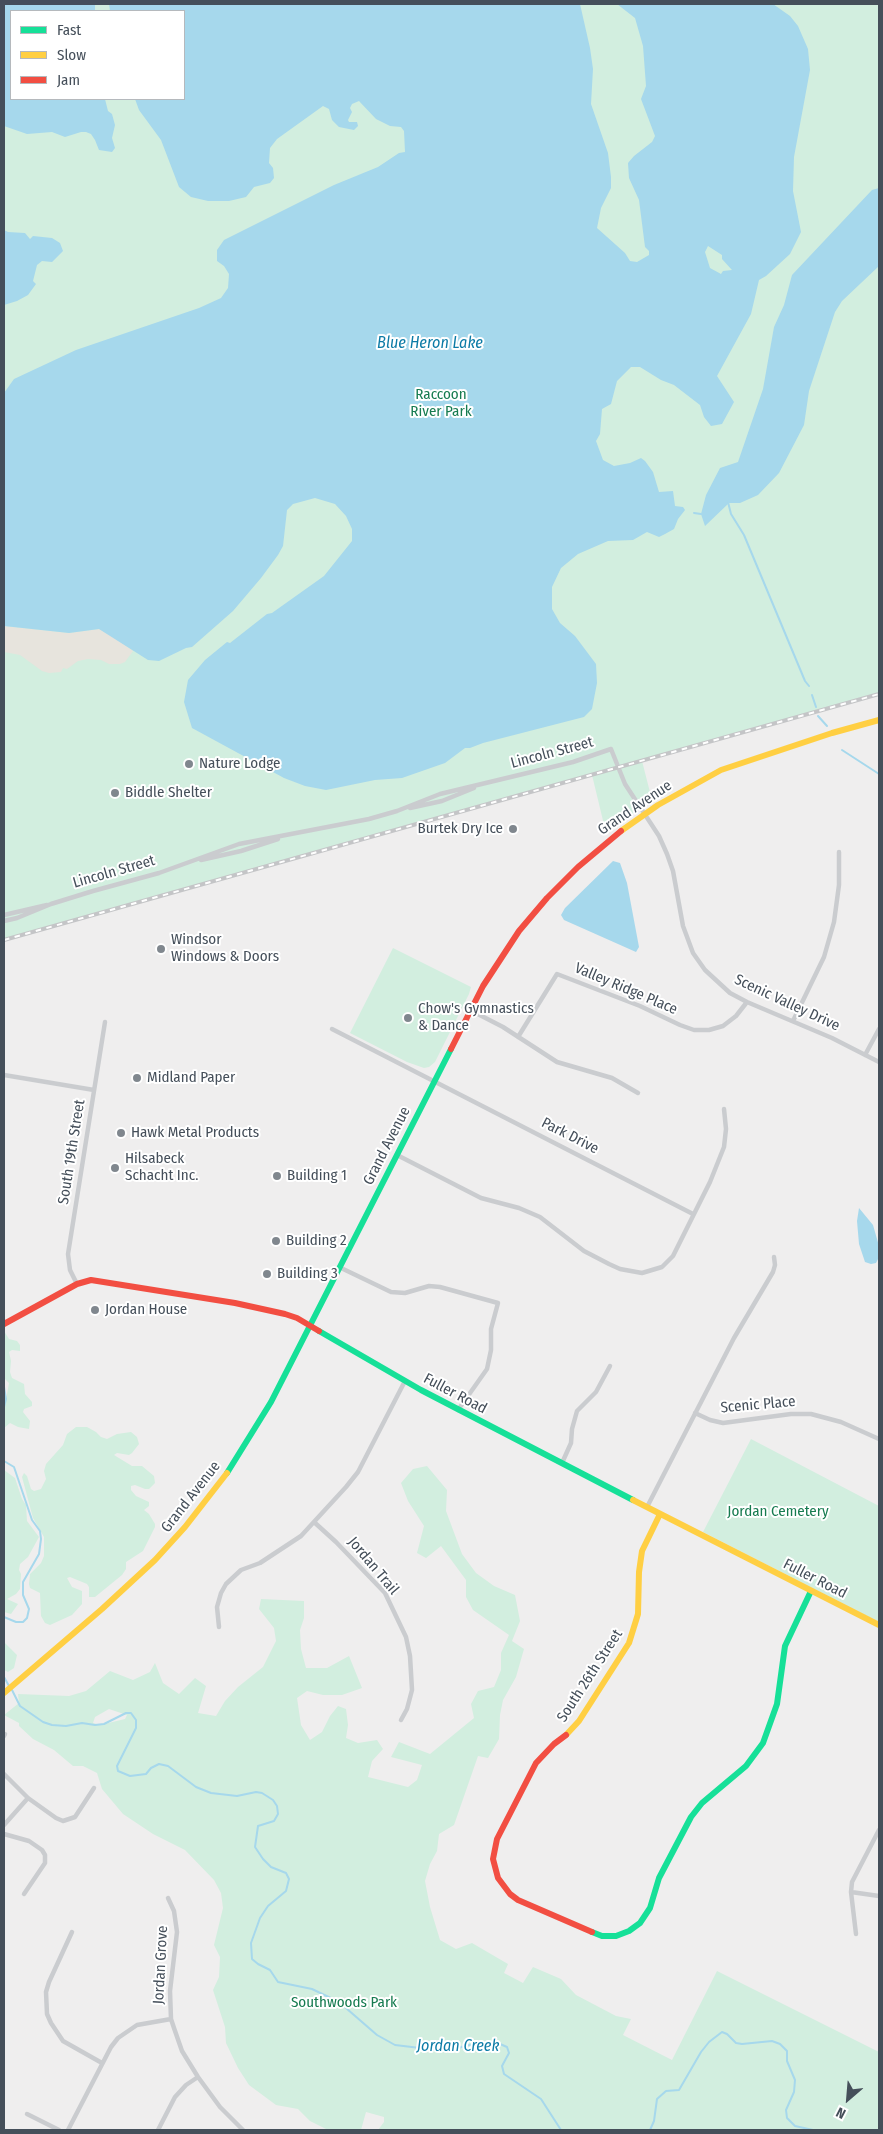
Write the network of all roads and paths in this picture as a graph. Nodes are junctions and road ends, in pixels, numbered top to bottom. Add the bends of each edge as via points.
1 (879, 720) edge
2 (645, 814) junction
3 (839, 852) dead end
4 (51, 904) junction
5 (4, 915) edge
6 (4, 921) edge
7 (747, 1002) junction
8 (470, 1010) junction
9 (793, 1021) junction
10 (105, 1022) dead end
11 (332, 1029) dead end
12 (879, 1029) edge
13 (518, 1037) junction
14 (865, 1055) junction
15 (879, 1062) edge
16 (4, 1076) edge
17 (434, 1080) junction
18 (94, 1090) junction
19 (638, 1093) dead end
20 (724, 1109) dead end
21 (396, 1155) junction
22 (694, 1214) junction
23 (774, 1257) dead end
24 (339, 1267) junction
25 (77, 1284) junction
26 (4, 1324) edge
27 (309, 1326) junction
28 (610, 1366) dead end
29 (405, 1381) junction
30 (458, 1410) junction
31 (695, 1412) junction
32 (879, 1440) edge
33 (562, 1463) junction
34 (647, 1507) junction
35 (660, 1514) junction
36 (314, 1522) junction
37 (811, 1590) junction
38 (879, 1625) edge
39 (219, 1627) dead end
40 (4, 1693) edge
41 (401, 1720) dead end
42 (4, 1775) edge
43 (94, 1788) dead end
44 (28, 1798) junction
45 (4, 1825) edge
46 (879, 1830) edge
47 (4, 1834) edge
48 (851, 1892) junction
49 (24, 1894) dead end
50 (879, 1896) edge
51 (168, 1898) dead end
52 (72, 1932) dead end
53 (856, 1934) dead end
54 (172, 2018) junction
55 (102, 2063) junction
56 (198, 2077) junction
57 (27, 2114) dead end
58 (59, 2130) edge
59 (68, 2130) edge
60 (158, 2130) edge
61 (243, 2130) edge

1 - 2 street, Grand Avenue via 720,770
2 - 4 street, Lincoln Street via 625,784 611,749 573,762 486,783 442,801 239,844 185,864
2 - 7 street, Scenic Valley Drive via 659,836 673,871 683,926 693,953 717,982
2 - 8 street, Grand Avenue via 608,840 547,898 501,956
3 - 9 street via 834,922 824,957
4 - 5 street, Lincoln Street
4 - 6 street, Lincoln Street
7 - 9 street, Scenic Valley Drive
7 - 13 street, Valley Ridge Place via 723,1026 694,1030 557,974
8 - 13 street
8 - 17 street, Grand Avenue
9 - 14 street, Scenic Valley Drive
10 - 18 street, South 19th Street
11 - 17 street, Park Drive
12 - 14 street
13 - 19 street via 557,1062 612,1078
14 - 15 street, Scenic Valley Drive
16 - 18 street
17 - 21 street, Grand Avenue
17 - 22 street, Park Drive
18 - 25 street, South 19th Street via 68,1254 70,1270
20 - 22 street via 726,1138 722,1156
21 - 22 street via 481,1198 540,1217 584,1251 620,1269 642,1272 662,1267 672,1256
21 - 24 street, Grand Avenue
23 - 31 street via 773,1272
24 - 27 street, Grand Avenue
24 - 30 street via 391,1292 440,1287 498,1303 491,1329 487,1369
25 - 26 street, Fuller Road
25 - 27 street, Fuller Road via 101,1280 259,1307 285,1314
27 - 29 street, Fuller Road
27 - 40 street, Grand Avenue via 247,1443 202,1507 139,1576
28 - 33 street via 596,1392 577,1411 571,1443
29 - 30 street, Fuller Road
29 - 36 street via 355,1477
30 - 33 street, Fuller Road
31 - 32 street, Scenic Place via 723,1423 811,1414 842,1422
31 - 34 street
33 - 34 street, Fuller Road
34 - 35 street, Fuller Road
35 - 37 street, Fuller Road
35 - 37 street, South 26th Street via 642,1551 638,1614 629,1643 579,1722 536,1763 497,1839 494,1862 498,1878 518,1900 602,1936 616,1936 640,1923 650,1908 659,1878 691,1817 702,1803 746,1766 763,1743 778,1704 785,1646
36 - 39 street via 283,1549 241,1570 229,1580 219,1597
36 - 41 street, Jordan Trail via 384,1594 406,1638 412,1690 408,1709
37 - 38 street, Fuller Road
42 - 44 street
43 - 44 street via 75,1817 67,1821 56,1818
44 - 45 street
46 - 48 street via 852,1882
47 - 49 street via 29,1841 45,1855 44,1863
48 - 50 street
48 - 53 street
51 - 54 street, Jordan Grove via 177,1932 170,1991
52 - 55 street via 49,1982 47,2014 63,2041
54 - 55 street via 137,2025 126,2032 110,2047
54 - 56 street, Jordan Grove via 182,2051
55 - 59 street
56 - 60 street via 175,2097
56 - 61 street, Jordan Grove
57 - 58 street

